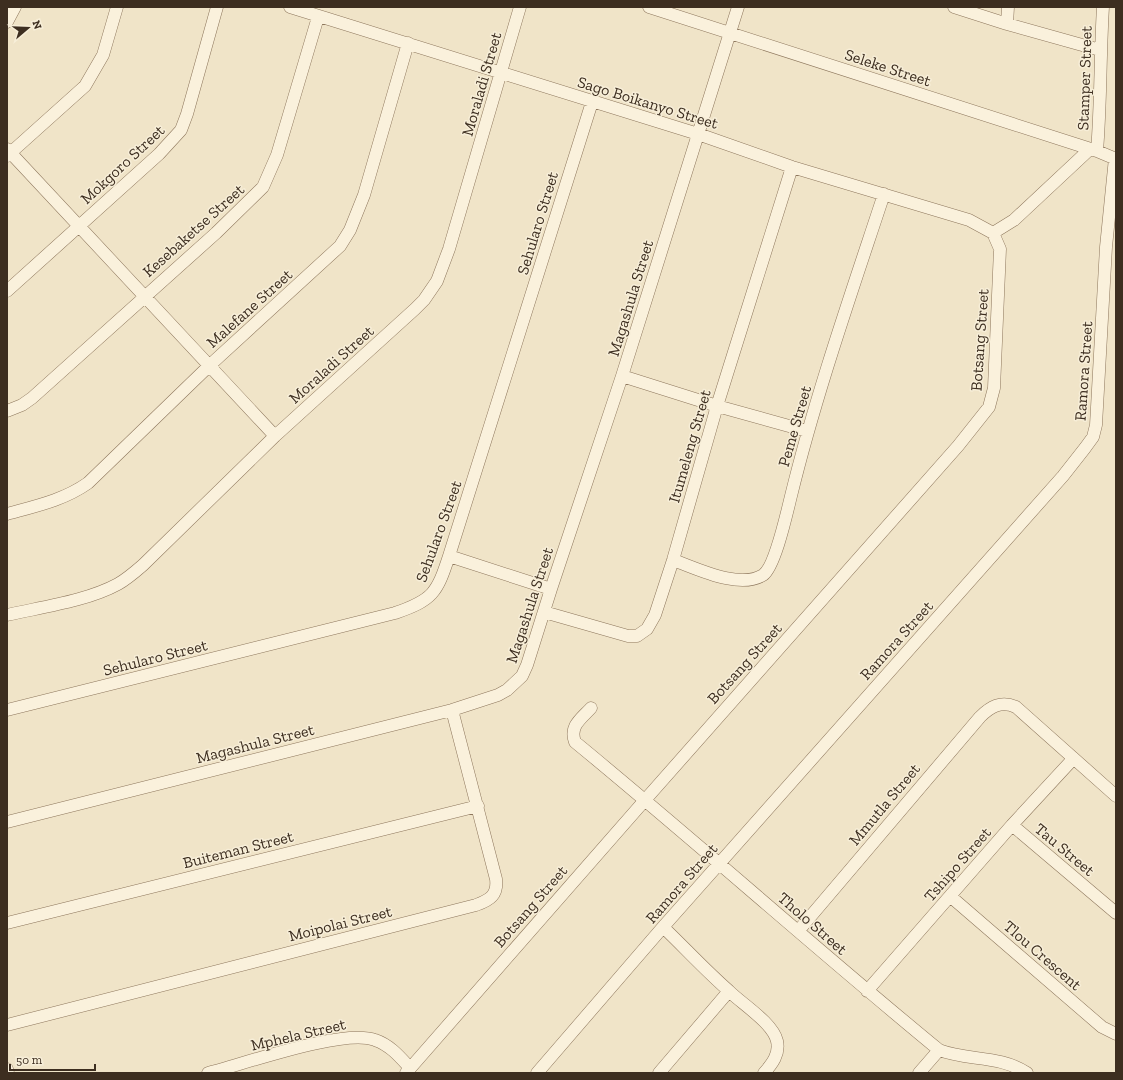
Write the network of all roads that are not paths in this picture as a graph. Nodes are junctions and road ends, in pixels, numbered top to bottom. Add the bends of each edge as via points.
1 (15, 7) edge
2 (117, 7) edge
3 (217, 7) edge
4 (290, 7) edge
5 (520, 7) edge
6 (649, 7) edge
7 (738, 7) edge
8 (954, 7) edge
9 (1008, 7) edge
10 (1103, 7) edge
11 (318, 17) junction
12 (7, 22) edge
13 (1007, 24) junction
14 (731, 32) junction
15 (408, 43) junction
16 (1100, 50) junction
17 (502, 72) junction
18 (592, 102) junction
19 (698, 134) junction
20 (1094, 150) junction
21 (8, 153) edge
22 (1116, 158) edge
23 (792, 167) junction
24 (884, 194) junction
25 (79, 226) junction
26 (994, 233) junction
27 (7, 290) edge
28 (145, 295) junction
29 (210, 364) junction
30 (622, 376) junction
31 (717, 406) junction
32 (7, 411) edge
33 (807, 431) junction
34 (275, 436) junction
35 (7, 514) edge
36 (449, 556) junction
37 (673, 560) junction
38 (551, 589) junction
39 (544, 612) junction
40 (7, 615) edge
41 (591, 708) dead end
42 (7, 710) edge
43 (452, 710) junction
44 (1073, 759) junction
45 (1116, 796) edge
46 (645, 800) junction
47 (478, 806) junction
48 (7, 822) edge
49 (1012, 825) junction
50 (719, 864) junction
51 (950, 896) junction
52 (1116, 913) edge
53 (7, 923) edge
54 (663, 927) junction
55 (798, 930) junction
56 (728, 991) junction
57 (867, 991) junction
58 (7, 1025) edge
59 (1116, 1034) edge
60 (939, 1050) junction
61 (7, 1069) edge
62 (408, 1071) edge
63 (8, 1073) edge
64 (208, 1073) edge
65 (537, 1073) edge
66 (660, 1073) edge
67 (764, 1073) edge
68 (919, 1073) edge
69 (1027, 1073) edge

1 - 12 street
2 - 21 street via 103,55 85,86
3 - 25 street, Mokgoro Street via 187,114 180,130 159,154
4 - 11 street, Sago Boikanyo Street
5 - 17 street, Moraladi Street
6 - 14 street, Seleke Street
7 - 14 street, Magashula Street
8 - 13 street
9 - 13 street
10 - 16 street, Stamper Street
11 - 15 street, Sago Boikanyo Street
11 - 28 street, Kesebaketse Street via 268,179 253,198
13 - 16 street
14 - 19 street, Magashula Street
14 - 20 street, Seleke Street
15 - 17 street, Sago Boikanyo Street
15 - 29 street, Malefane Street via 364,195 346,238
16 - 20 street, Stamper Street via 1100,117
17 - 18 street, Sago Boikanyo Street
17 - 34 street, Moraladi Street via 443,268 430,291 379,343
18 - 19 street, Sago Boikanyo Street
18 - 36 street, Sehularo Street
19 - 23 street, Sago Boikanyo Street
19 - 30 street, Magashula Street
20 - 22 street, Seleke Street
20 - 26 street via 1014,220
21 - 25 street
22 - 50 street, Ramora Street via 1106,247 1098,406 1093,437 1063,476
23 - 24 street, Sago Boikanyo Street
23 - 31 street, Itumeleng Street
24 - 26 street, Sago Boikanyo Street via 969,220
24 - 33 street, Peme Street
25 - 27 street, Mokgoro Street
25 - 28 street
26 - 46 street, Botsang Street via 1000,248 1000,261 995,377 989,407 958,446
28 - 29 street
28 - 32 street, Kesebaketse Street via 32,398
29 - 34 street
29 - 35 street, Malefane Street via 88,483 57,500
30 - 31 street
30 - 38 street, Magashula Street
31 - 33 street
31 - 37 street, Itumeleng Street
33 - 37 street, Peme Street via 781,533 772,561 764,574 749,580 737,580
34 - 40 street, Moraladi Street via 143,565 117,584 75,599
36 - 38 street
36 - 42 street, Sehularo Street via 435,590 426,600 395,613
37 - 39 street, Itumeleng Street via 651,624 637,636 618,634
38 - 39 street, Magashula Street
39 - 43 street, Magashula Street via 527,666 515,684 498,695
41 - 46 street, Tholo Street via 573,727 575,742
43 - 47 street, Moipolai Street
43 - 48 street, Magashula Street
44 - 45 street
44 - 49 street, Tshipo Street
44 - 55 street, Mmutla Street via 1016,707 1005,703 999,704 980,717
46 - 50 street, Tholo Street
46 - 62 street, Botsang Street
47 - 53 street, Buiteman Street
47 - 58 street, Moipolai Street via 497,883 495,894 484,902
49 - 51 street, Tshipo Street
49 - 52 street, Tau Street
50 - 54 street, Ramora Street
50 - 55 street, Tholo Street
51 - 57 street, Tshipo Street
51 - 59 street, Tlou Crescent via 1102,1027
54 - 56 street
54 - 65 street, Ramora Street
55 - 57 street, Tholo Street
56 - 66 street
56 - 67 street via 766,1023 775,1034 778,1053
57 - 60 street, Tholo Street
60 - 68 street
60 - 69 street via 995,1060 1018,1067
61 - 63 street
62 - 64 street, Mphela Street via 393,1050 375,1040 350,1037 318,1043

